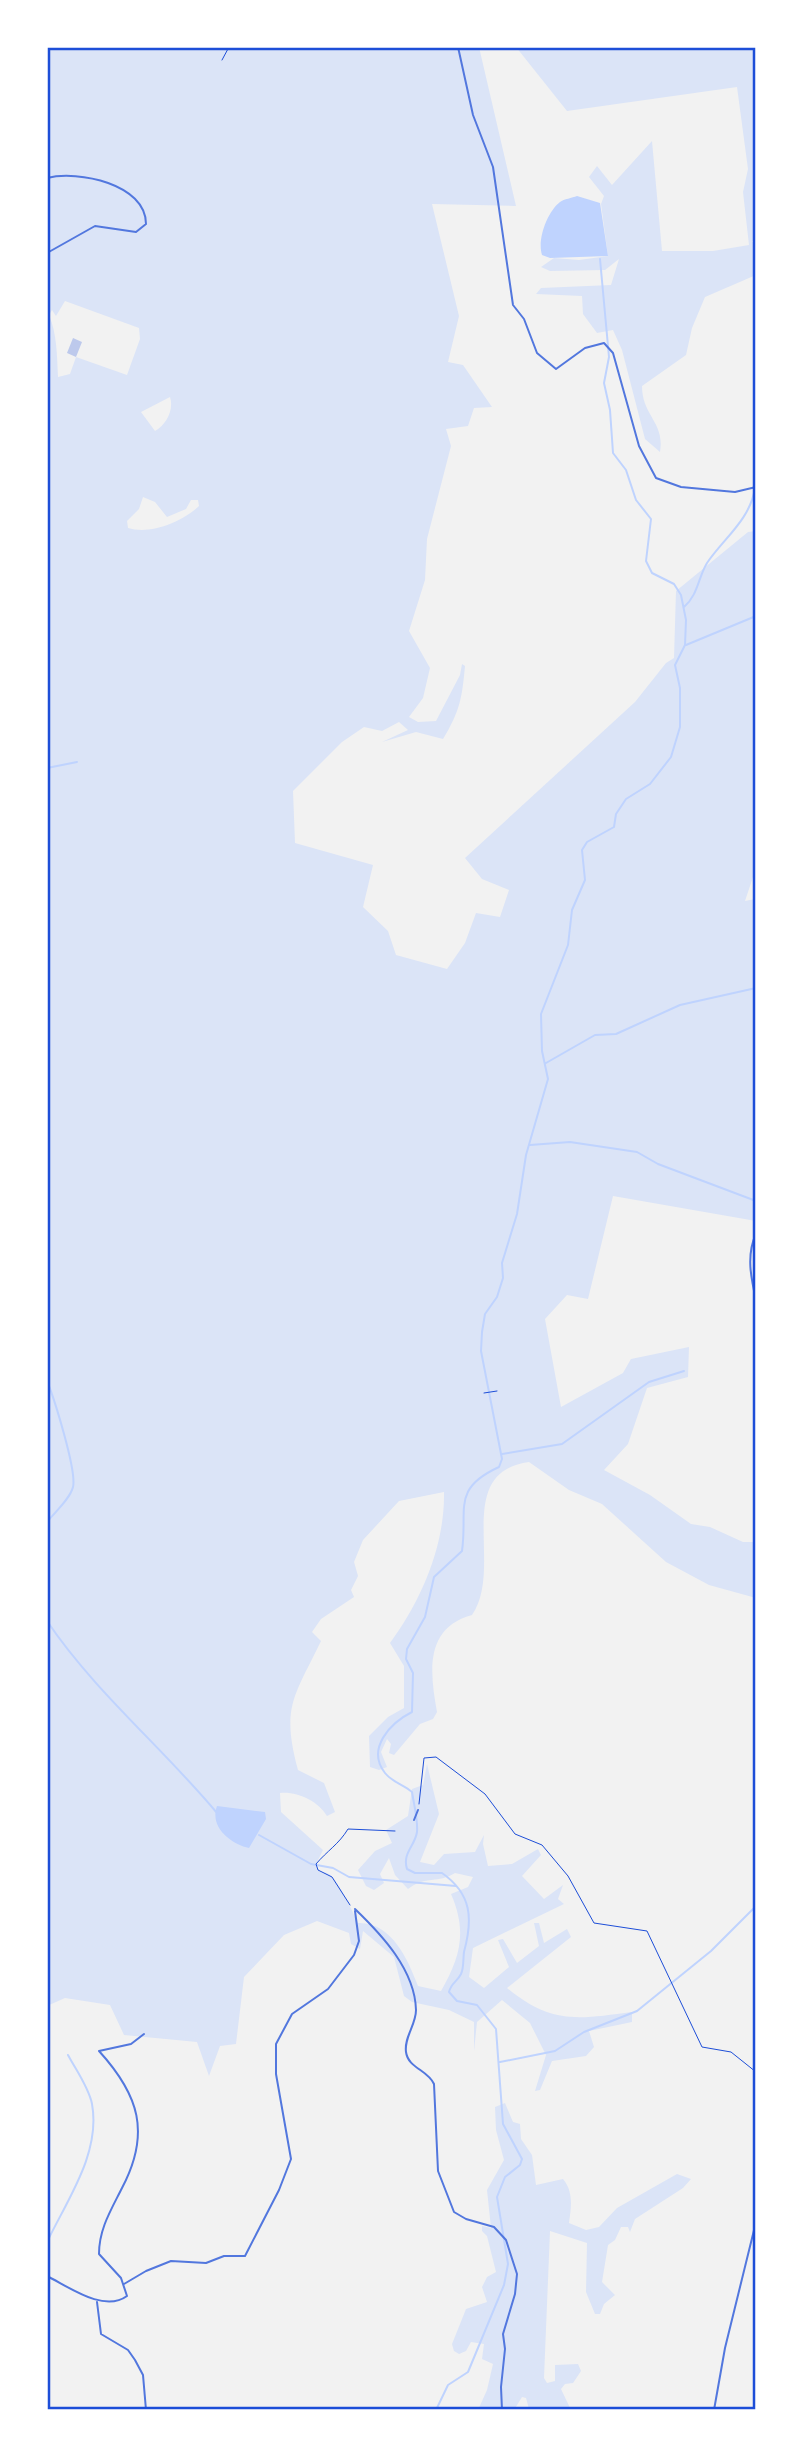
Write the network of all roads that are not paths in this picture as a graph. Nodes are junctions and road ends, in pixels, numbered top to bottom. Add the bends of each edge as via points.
1 (458, 47) edge
2 (47, 178) edge
3 (47, 253) edge
4 (756, 487) edge
5 (756, 1234) edge
6 (756, 1300) edge
7 (418, 1810) road end
8 (414, 1821) dead end
9 (144, 2034) dead end
10 (756, 2222) edge
11 (47, 2276) edge
12 (124, 2284) junction
13 (97, 2301) junction
14 (146, 2410) edge
15 (502, 2410) edge
16 (714, 2410) edge

1 - 4 street via 473,116 493,167 509,289 537,353 556,369 585,348 604,343 613,353 639,446 656,478 681,487 735,492
2 - 3 street via 75,176 121,188 141,206 146,225 136,232 95,226
5 - 6 street via 750,1269
7 - 8 street
9 - 12 street via 131,2044 99,2051 125,2084 140,2128 130,2168 100,2238 99,2254
10 - 16 street
11 - 13 street
12 - 13 street via 125,2298
12 - 15 street via 171,2262 206,2263 224,2256 245,2256 291,2159 276,2074 276,2044 292,2014 328,1989 354,1955 359,1941 355,1909 399,1960 408,1978 416,2009 406,2052 434,2084 438,2171 454,2212 494,2227 506,2240 517,2274 504,2326
13 - 14 street via 102,2334 128,2350 144,2375

